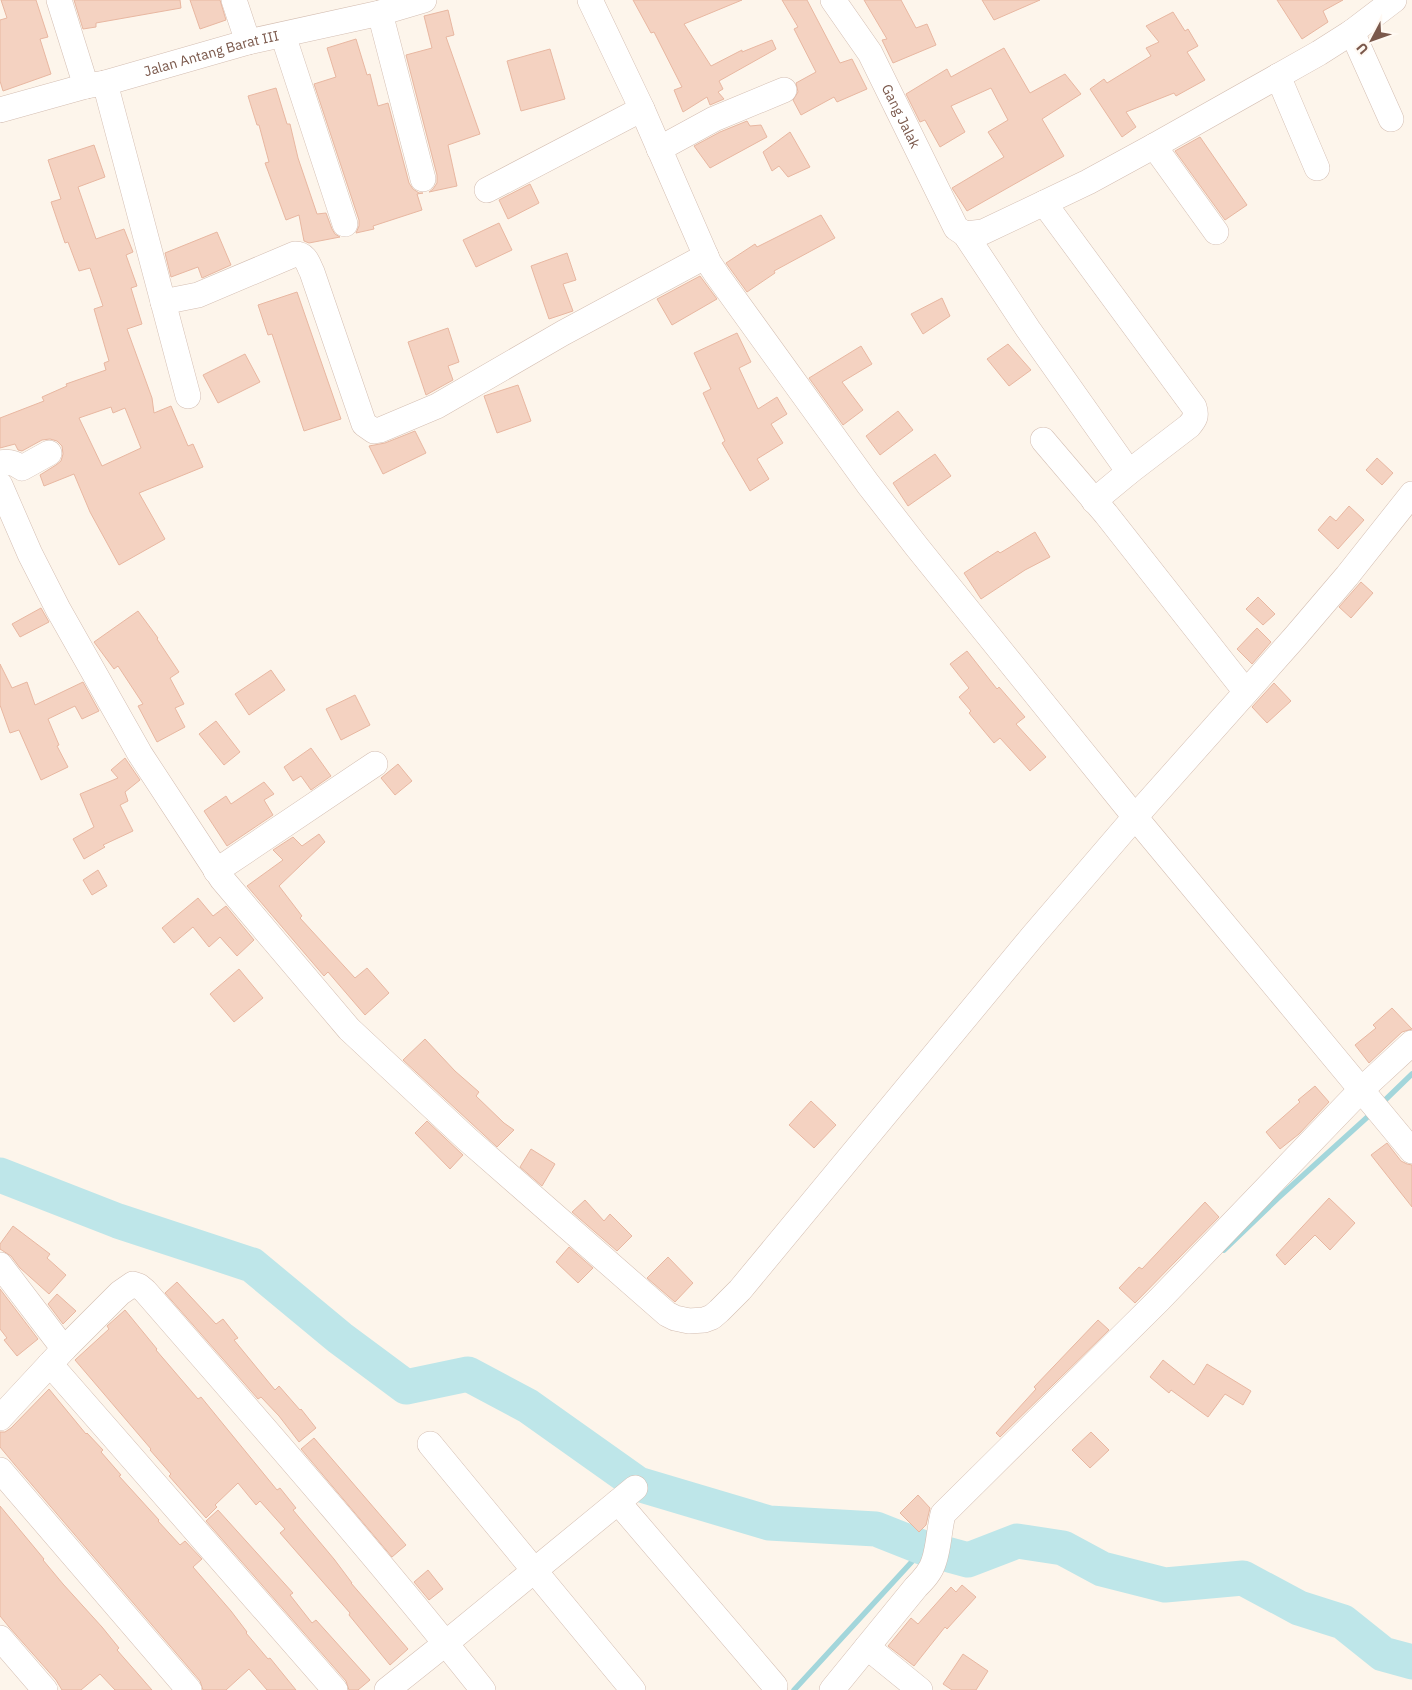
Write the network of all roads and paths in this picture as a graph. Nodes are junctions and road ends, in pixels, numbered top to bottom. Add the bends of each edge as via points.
1 (59, 0) edge
2 (234, 0) edge
3 (424, 0) edge
4 (590, 0) edge
5 (833, 0) edge
6 (1394, 0) edge
7 (380, 13) junction
8 (1352, 32) junction
9 (283, 35) junction
10 (248, 42) junction
11 (1278, 76) junction
12 (96, 84) junction
13 (784, 90) dead end
14 (642, 109) junction
15 (0, 110) edge
16 (1391, 119) dead end
17 (1154, 146) junction
18 (659, 149) junction
19 (1317, 168) dead end
20 (424, 180) dead end
21 (487, 190) dead end
22 (1044, 203) junction
23 (345, 224) dead end
24 (1216, 232) dead end
25 (965, 234) junction
26 (706, 256) junction
27 (163, 302) junction
28 (188, 396) dead end
29 (1043, 440) dead end
30 (49, 452) dead end
31 (0, 463) edge
32 (1129, 472) junction
33 (0, 485) edge
34 (1412, 494) edge
35 (1094, 501) junction
36 (1246, 692) junction
37 (375, 764) dead end
38 (1135, 817) junction
39 (216, 871) junction
40 (1412, 1044) edge
41 (1370, 1102) junction
42 (1412, 1151) edge
43 (0, 1265) edge
44 (57, 1357) junction
45 (0, 1418) edge
46 (430, 1444) dead end
47 (0, 1470) edge
48 (536, 1570) junction
49 (0, 1638) edge
50 (446, 1644) junction
51 (867, 1647) junction
52 (775, 1686) dead end
53 (45, 1690) edge
54 (189, 1690) edge
55 (335, 1690) edge
56 (387, 1690) edge
57 (483, 1690) edge
58 (633, 1690) edge
59 (832, 1690) edge
60 (920, 1690) edge

1 - 12 street
2 - 10 street
3 - 7 street, Jalan Antang Barat III
4 - 14 street
5 - 25 street, Gang Jalak via 870,53 956,228
6 - 8 street
7 - 9 street, Jalan Antang Barat III
7 - 20 street
8 - 11 street
8 - 16 street
9 - 10 street, Jalan Antang Barat III
9 - 23 street
10 - 12 street, Jalan Antang Barat III
11 - 17 street
11 - 19 street
12 - 15 street, Jalan Antang Barat III
12 - 27 street
13 - 18 street via 714,119
14 - 18 street
14 - 21 street
17 - 22 street
17 - 24 street
18 - 26 street
22 - 25 street via 983,232
22 - 32 street via 1196,413 1189,426
25 - 32 street, Gang Jalak
26 - 27 street via 436,406 380,430 364,424 312,272 303,256 295,254 198,295
26 - 38 street via 868,484
27 - 28 street
29 - 35 street
30 - 31 street via 22,468 12,462
32 - 35 street
33 - 39 street via 30,554 106,696
34 - 36 street via 1347,576
35 - 36 street
36 - 38 street
37 - 39 street
38 - 39 street via 740,1290 712,1317 689,1321 667,1314 637,1289 467,1140 360,1040
38 - 41 street
40 - 41 street
41 - 42 street
41 - 51 street via 1159,1300 943,1514 934,1561 926,1577
43 - 44 street
44 - 45 street
44 - 50 street via 120,1293 133,1284 139,1286 266,1430
44 - 55 street
46 - 48 street
47 - 54 street
48 - 50 street
48 - 52 street via 626,1495
48 - 58 street
49 - 53 street
50 - 56 street
50 - 57 street
51 - 59 street
51 - 60 street

